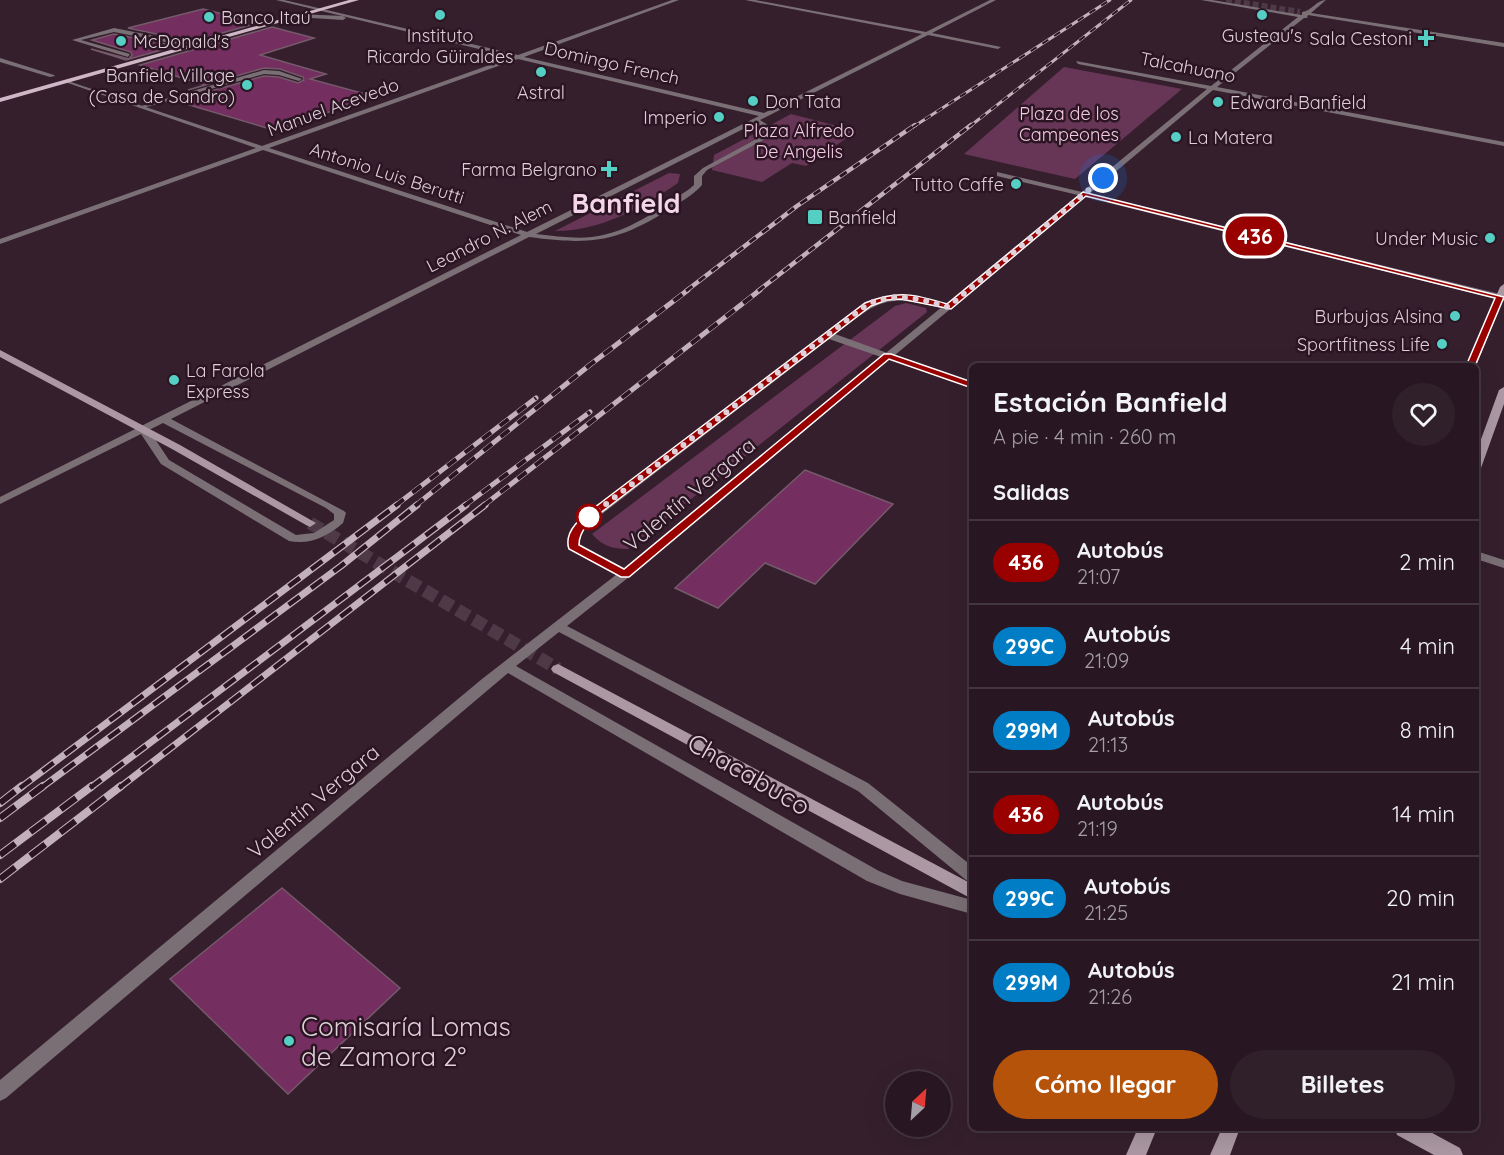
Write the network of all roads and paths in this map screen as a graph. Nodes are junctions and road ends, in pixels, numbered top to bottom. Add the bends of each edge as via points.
1 (278, 0) edge
2 (328, 0) edge
3 (356, 0) edge
4 (676, 0) edge
5 (747, 0) edge
6 (994, 0) edge
7 (1203, 0) edge
8 (1244, 0) edge
9 (1324, 0) edge
10 (305, 6) junction
11 (321, 10) junction
12 (1306, 13) junction
13 (298, 16) junction
14 (343, 18) junction
15 (929, 34) junction
16 (175, 42) junction
17 (1504, 45) edge
18 (998, 47) dead end
19 (128, 55) junction
20 (518, 57) junction
21 (0, 60) edge
22 (1078, 62) dead end
23 (52, 76) junction
24 (299, 79) dead end
25 (67, 81) junction
26 (1213, 87) junction
27 (0, 91) edge
28 (0, 100) edge
29 (141, 107) junction
30 (764, 115) junction
31 (755, 120) junction
32 (1504, 144) edge
33 (262, 148) junction
34 (1000, 174) dead end
35 (1085, 194) junction
36 (528, 235) junction
37 (0, 242) edge
38 (1504, 287) edge
39 (1502, 297) edge
40 (948, 307) junction
41 (828, 335) junction
42 (0, 353) edge
43 (887, 356) junction
44 (1472, 363) edge
45 (969, 383) edge
46 (1504, 390) edge
47 (164, 419) junction
48 (144, 430) junction
49 (1479, 460) edge
50 (0, 501) edge
51 (310, 523) tunnel mouth
52 (1479, 556) edge
53 (1504, 564) edge
54 (625, 574) junction
55 (559, 627) junction
56 (508, 667) junction
57 (558, 669) tunnel mouth
58 (969, 873) edge
59 (969, 890) edge
60 (969, 906) edge
61 (0, 1092) edge
62 (1147, 1131) edge
63 (1230, 1131) edge
64 (1409, 1131) edge
65 (1136, 1155) edge
66 (1220, 1155) edge
67 (1453, 1155) edge

1 - 10 street, Domingo French
2 - 10 main road
3 - 11 main road
4 - 20 street, Manuel Acevedo
5 - 15 street
6 - 15 street, Leandro N. Alem
7 - 12 street
8 - 12 street
9 - 12 street, Valentín Vergara
10 - 11 street, Domingo French
10 - 16 main road
11 - 13 main road
11 - 14 street, Domingo French
12 - 17 street
12 - 26 street, Valentín Vergara
13 - 14 street
13 - 25 main road
14 - 20 street, Domingo French
15 - 18 street
15 - 30 street, Leandro N. Alem
16 - 19 main road
16 - 19 street via 114,30 75,40
19 - 23 main road
20 - 30 street, Domingo French
20 - 33 street, Manuel Acevedo
21 - 23 street
22 - 26 street, Talcahuano
23 - 27 main road
24 - 29 street via 264,72
25 - 28 main road
25 - 29 street, Antonio Luis Berutti
26 - 32 street, Talcahuano
26 - 35 street, Valentín Vergara
29 - 33 street, Antonio Luis Berutti
30 - 31 street, Leandro N. Alem
31 - 36 street, Leandro N. Alem
31 - 36 street, Antonio Luis Berutti via 772,130 770,135 705,169 691,192 619,232 590,240
33 - 36 street, Antonio Luis Berutti
33 - 37 street, Manuel Acevedo
34 - 35 street
35 - 39 street
35 - 40 street, Valentín Vergara
36 - 47 street, Leandro N. Alem
38 - 39 street
39 - 44 street
40 - 41 street via 920,299 886,297 868,304
40 - 43 street, Valentín Vergara
41 - 43 street
41 - 54 street via 662,459 580,526 573,536 573,546
42 - 48 street
43 - 45 street
43 - 54 street, Valentín Vergara
46 - 49 street
47 - 48 street, Leandro N. Alem
47 - 48 street via 330,506 340,513 339,521 319,536 293,538 165,462
48 - 50 street, Leandro N. Alem
48 - 51 street
52 - 53 street
54 - 55 street, Valentín Vergara
55 - 56 street, Valentín Vergara
55 - 58 street, Chacabuco via 863,787
56 - 60 street, Chacabuco via 873,876
56 - 61 street, Valentín Vergara
57 - 59 street, Chacabuco
62 - 65 street
63 - 66 street
64 - 67 street

